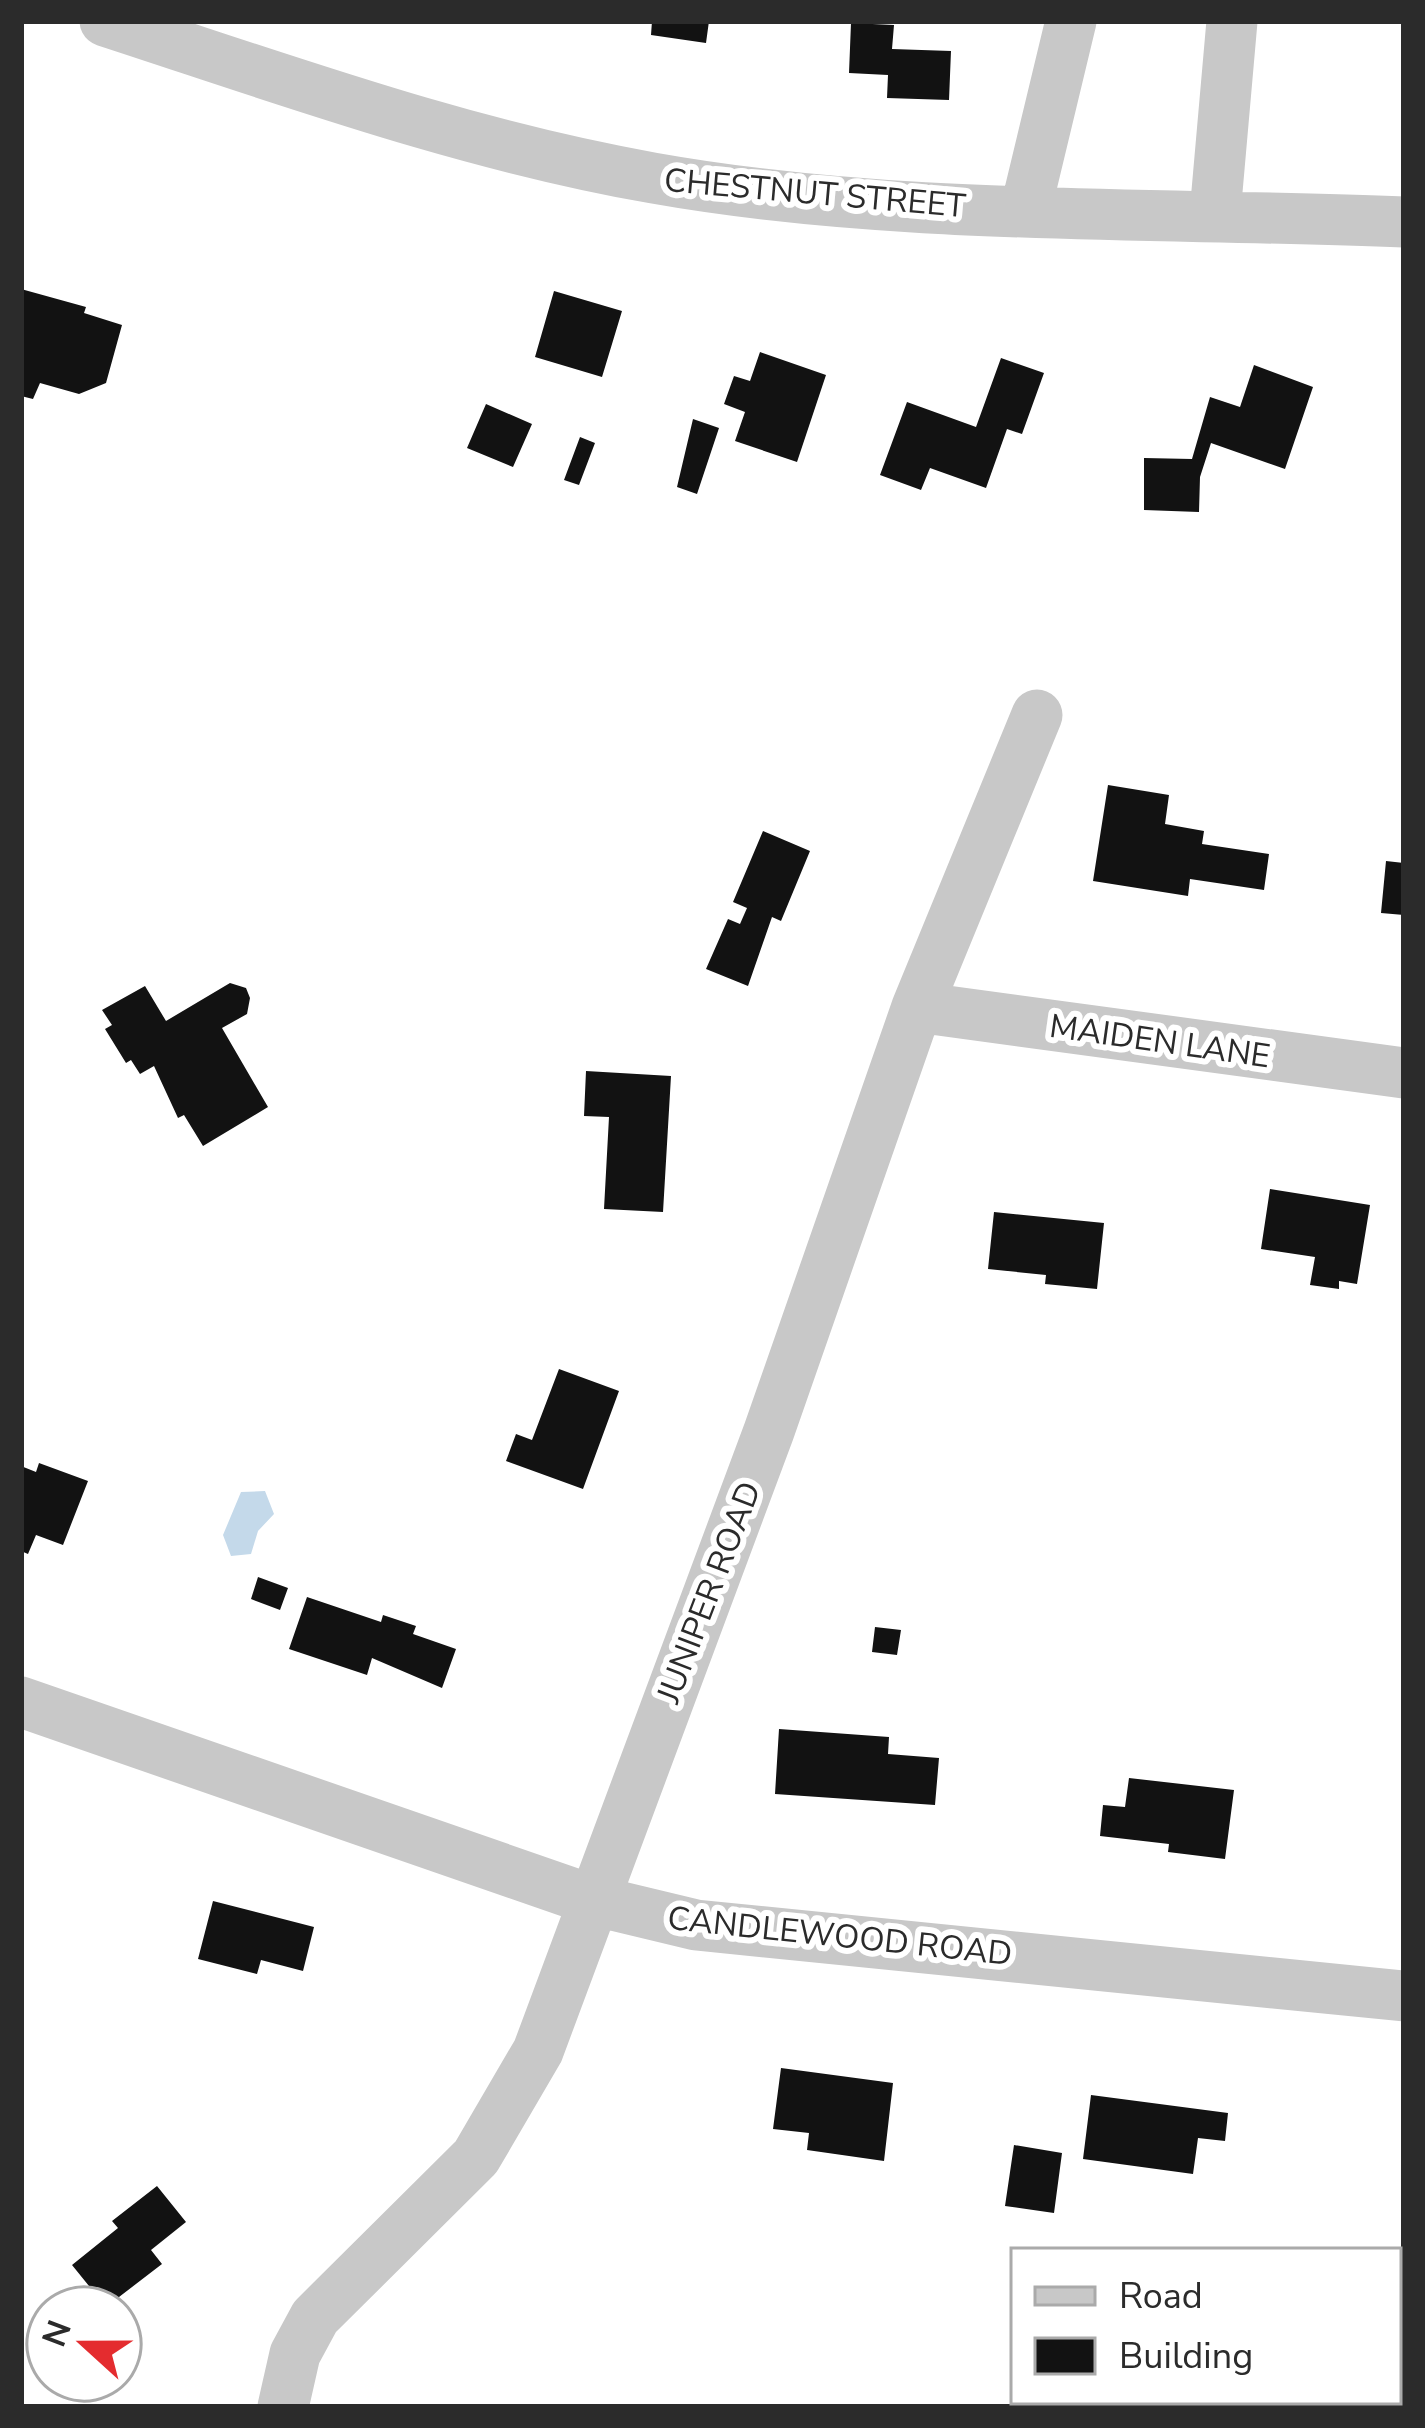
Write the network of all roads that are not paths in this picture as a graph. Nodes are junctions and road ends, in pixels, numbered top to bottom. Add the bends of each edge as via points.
1 (1071, 21) edge
2 (1232, 21) edge
3 (114, 22) edge
4 (1026, 208) junction
5 (1215, 214) junction
6 (1404, 222) edge
7 (1037, 715) dead end
8 (916, 1007) junction
9 (1404, 1073) edge
10 (21, 1702) edge
11 (592, 1900) junction
12 (1404, 1996) edge
13 (283, 2407) edge

1 - 4 street
2 - 5 street
3 - 4 street, CHESTNUT STREET via 414,122 651,178 762,194
4 - 5 street, CHESTNUT STREET
5 - 6 street, CHESTNUT STREET
7 - 8 street, JUNIPER ROAD
8 - 9 street, MAIDEN LANE
8 - 11 street, JUNIPER ROAD via 769,1431
10 - 11 street, CANDLEWOOD ROAD
11 - 12 street, CANDLEWOOD ROAD via 696,1925
11 - 13 street, JUNIPER ROAD via 538,2051 500,2119 476,2157 315,2317 295,2354

